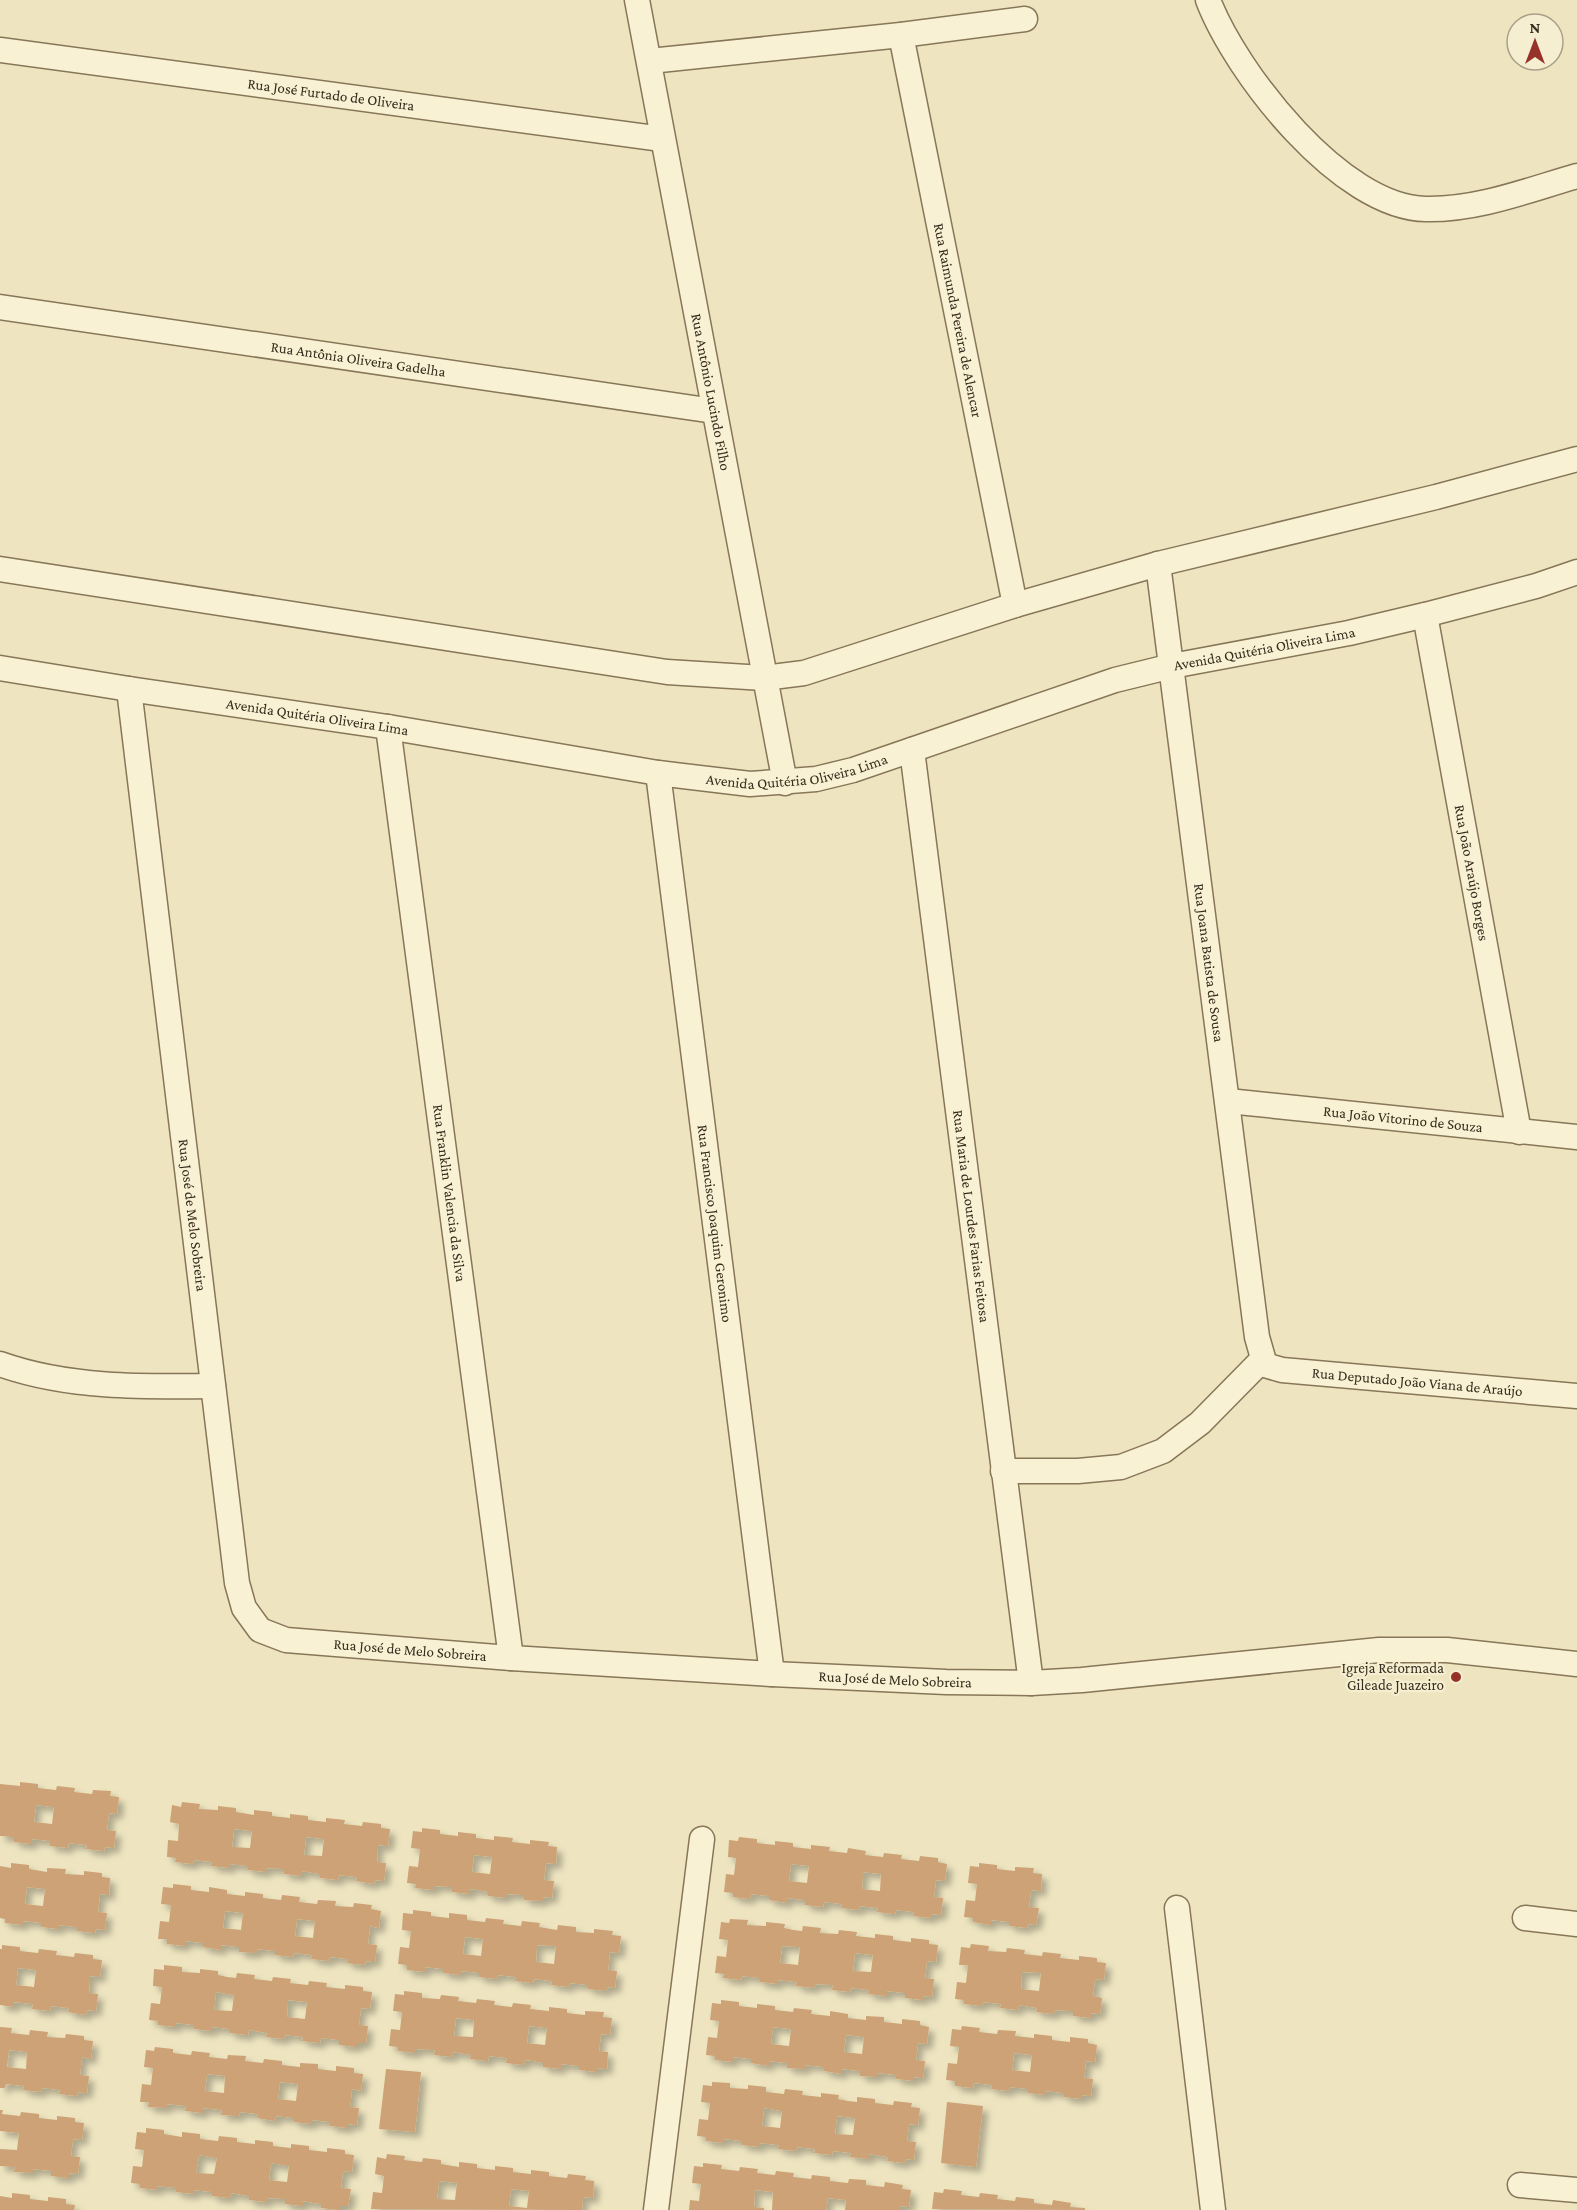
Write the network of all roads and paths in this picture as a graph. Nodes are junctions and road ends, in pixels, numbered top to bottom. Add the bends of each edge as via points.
1 (637, 0) edge
2 (1208, 0) edge
3 (1025, 19) dead end
4 (901, 34) junction
5 (0, 50) edge
6 (650, 62) junction
7 (662, 139) junction
8 (1577, 176) edge
9 (0, 307) edge
10 (714, 411) junction
11 (1577, 459) edge
12 (1158, 564) junction
13 (0, 568) edge
14 (1577, 572) edge
15 (1015, 605) junction
16 (1425, 615) junction
17 (1172, 666) junction
18 (0, 668) edge
19 (764, 678) junction
20 (129, 689) junction
21 (388, 727) junction
22 (912, 750) junction
23 (658, 773) junction
24 (784, 783) junction
25 (1228, 1101) junction
26 (1520, 1132) junction
27 (1577, 1137) edge
28 (1262, 1360) junction
29 (0, 1364) edge
30 (213, 1386) junction
31 (1577, 1396) edge
32 (1003, 1471) junction
33 (511, 1658) junction
34 (1577, 1664) edge
35 (772, 1674) junction
36 (1031, 1683) junction
37 (702, 1839) dead end
38 (1177, 1908) dead end
39 (1525, 1918) dead end
40 (1577, 1924) edge
41 (1520, 2185) dead end
42 (1577, 2190) edge
43 (656, 2210) edge
44 (1213, 2210) edge

1 - 6 street, Rua Antônio Lucindo Filho
2 - 8 street via 1257,87 1298,136 1379,199 1424,210 1476,205
3 - 4 street
4 - 6 street
4 - 15 street, Rua Raimunda Pereira de Alencar
5 - 7 street, Rua José Furtado de Oliveira
6 - 7 street, Rua Antônio Lucindo Filho
7 - 10 street, Rua Antônio Lucindo Filho
9 - 10 street, Rua Antônia Oliveira Gadelha
10 - 19 street, Rua Antônio Lucindo Filho
11 - 12 street
12 - 15 street
12 - 17 street, Rua Joana Batista de Sousa
13 - 19 street via 667,672
14 - 16 street, Avenida Quitéria Oliveira Lima
15 - 19 street via 804,673
16 - 17 street, Avenida Quitéria Oliveira Lima
16 - 26 street, Rua João Araújo Borges
17 - 22 street, Avenida Quitéria Oliveira Lima via 1115,680
17 - 25 street, Rua Joana Batista de Sousa
18 - 20 street, Avenida Quitéria Oliveira Lima
19 - 24 street, Rua Antônio Lucindo Filho
20 - 21 street, Avenida Quitéria Oliveira Lima
20 - 30 street, Rua José de Melo Sobreira
21 - 23 street, Avenida Quitéria Oliveira Lima
21 - 33 street, Rua Franklin Valencia da Silva
22 - 24 street, Avenida Quitéria Oliveira Lima via 853,770
22 - 32 street, Rua Maria de Lourdes Farias Feitosa
23 - 24 street, Avenida Quitéria Oliveira Lima via 750,784
23 - 35 street, Rua Francisco Joaquim Geronimo
25 - 26 street, Rua João Vitorino de Souza
25 - 28 street, Rua Joana Batista de Sousa
26 - 27 street, Rua João Vitorino de Souza
28 - 31 street, Rua Deputado João Viana de Araújo via 1265,1365 1282,1370
28 - 32 street via 1200,1423 1163,1451 1121,1467
29 - 30 street via 27,1374 67,1380 157,1387
30 - 33 street, Rua José de Melo Sobreira via 237,1583 244,1608 260,1630 286,1640
32 - 36 street, Rua Maria de Lourdes Farias Feitosa
33 - 35 street, Rua José de Melo Sobreira
34 - 36 street, Rua José de Melo Sobreira via 1447,1650 1379,1650
35 - 36 street, Rua José de Melo Sobreira
37 - 43 street
38 - 44 street
39 - 40 street
41 - 42 street

